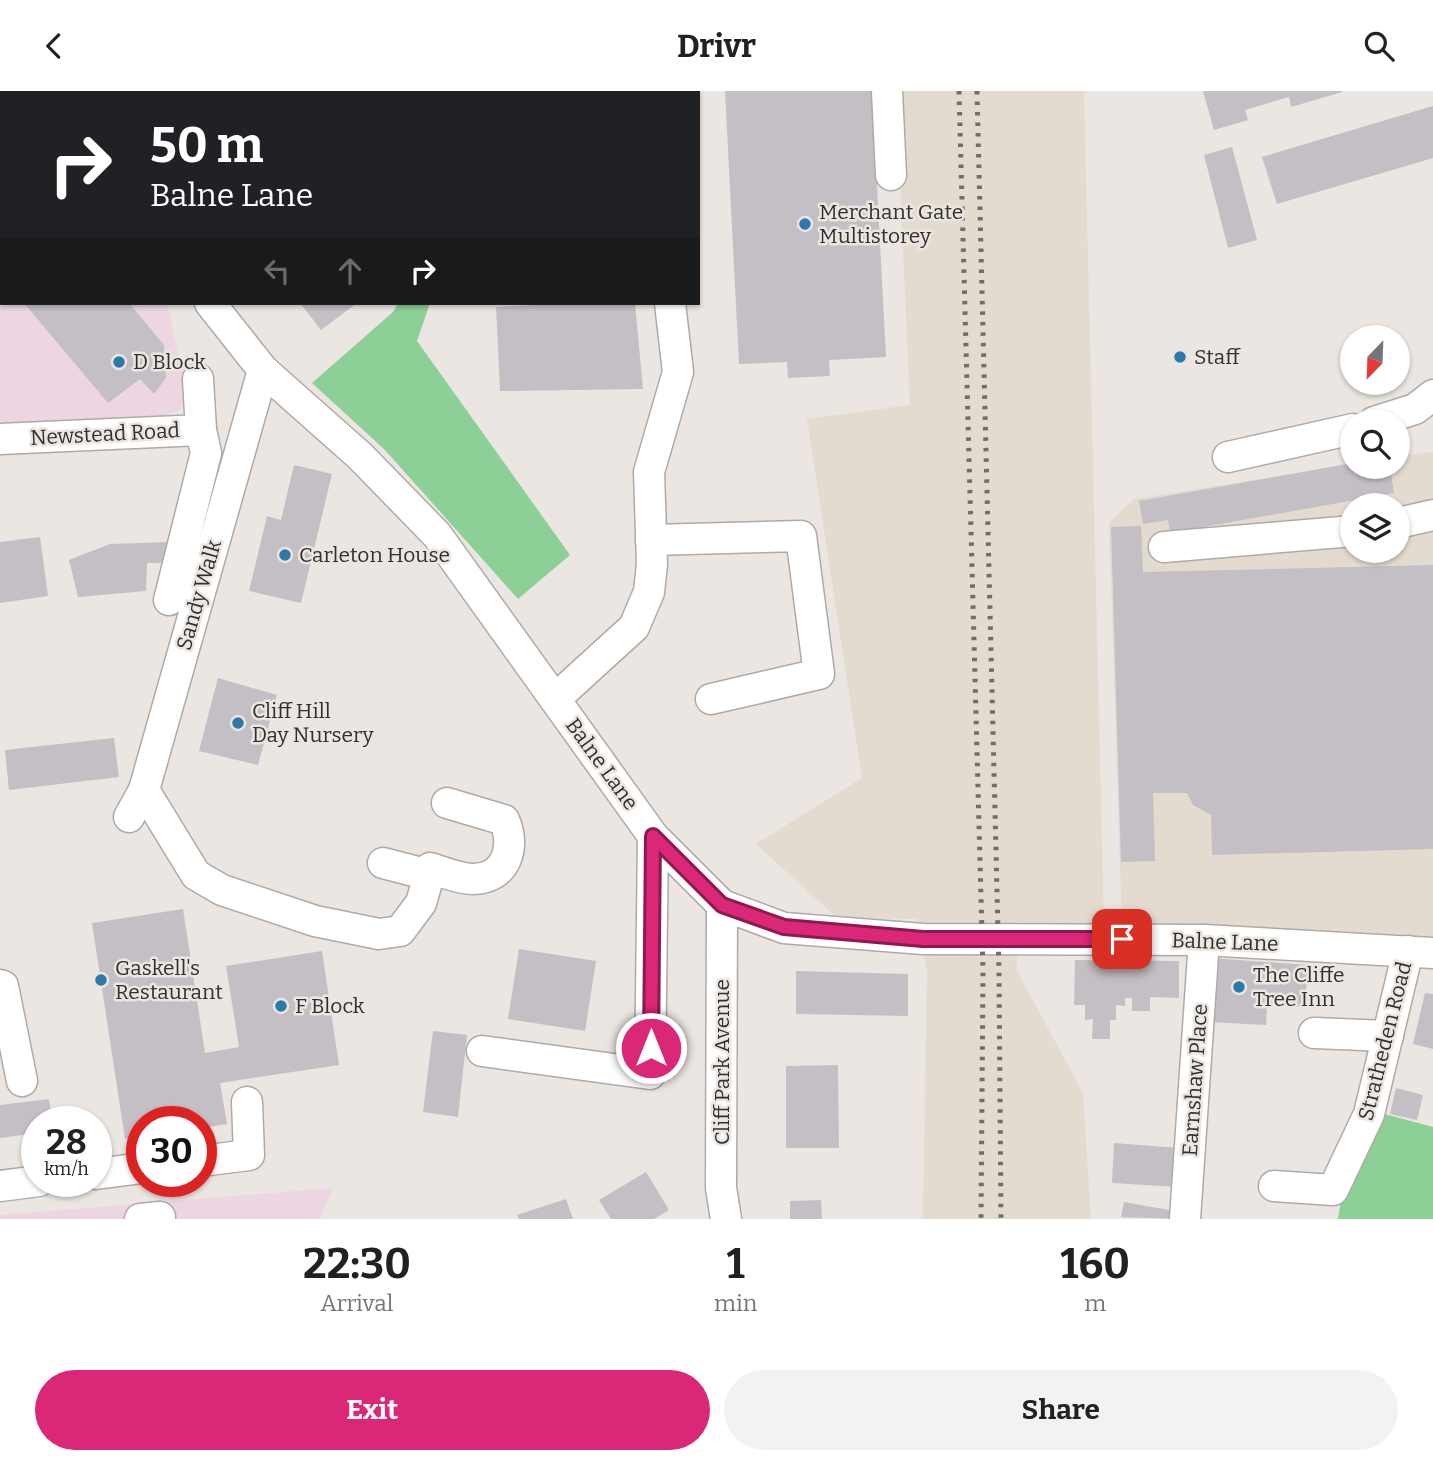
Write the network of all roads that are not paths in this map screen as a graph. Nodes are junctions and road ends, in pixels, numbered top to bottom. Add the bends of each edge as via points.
1 (887, 91) edge
2 (891, 175) dead end
3 (212, 305) edge
4 (670, 305) edge
5 (263, 370) junction
6 (198, 379) dead end
7 (1433, 395) edge
8 (1410, 411) edge
9 (201, 430) junction
10 (1340, 432) edge
11 (0, 439) edge
12 (1228, 457) dead end
13 (1433, 515) edge
14 (1410, 520) edge
15 (1340, 532) edge
16 (650, 540) junction
17 (1164, 547) dead end
18 (169, 600) dead end
19 (555, 699) junction
20 (711, 699) dead end
21 (144, 790) junction
22 (447, 803) dead end
23 (129, 817) dead end
24 (653, 836) junction
25 (383, 863) dead end
26 (430, 868) dead end
27 (722, 905) junction
28 (1203, 940) junction
29 (1420, 952) edge
30 (0, 985) edge
31 (1314, 1033) dead end
32 (1388, 1036) junction
33 (482, 1051) dead end
34 (22, 1081) dead end
35 (247, 1102) dead end
36 (217, 1159) edge
37 (21, 1183) edge
38 (0, 1186) edge
39 (1274, 1186) dead end
40 (726, 1219) edge
41 (1185, 1219) edge

1 - 2 street
3 - 5 street, Balne Lane
4 - 16 street via 678,372 649,472
5 - 19 street, Balne Lane via 360,456 437,535
5 - 21 street, Sandy Walk
6 - 9 street, Newstead Road
7 - 8 street
9 - 11 street, Newstead Road
9 - 18 street via 206,453
10 - 12 street
13 - 14 street
15 - 17 street
16 - 19 street via 649,592 634,627
16 - 20 street via 801,536 819,674
19 - 24 street, Balne Lane
21 - 23 street, Sandy Walk
21 - 25 street via 196,875 222,890 315,921 379,934 400,931 421,903 429,875
22 - 26 street via 503,820 511,846 496,873 480,879
24 - 27 street, Balne Lane
24 - 33 street via 650,1074
27 - 28 street, Balne Lane via 784,927 923,939
27 - 40 street, Cliff Park Avenue via 721,1188
28 - 29 street, Balne Lane
28 - 41 street, Earnshaw Place
29 - 32 street, Stratheden Road
30 - 34 street
31 - 32 street
32 - 39 street, Stratheden Road via 1369,1114 1333,1191
35 - 36 street via 249,1155
37 - 38 street

